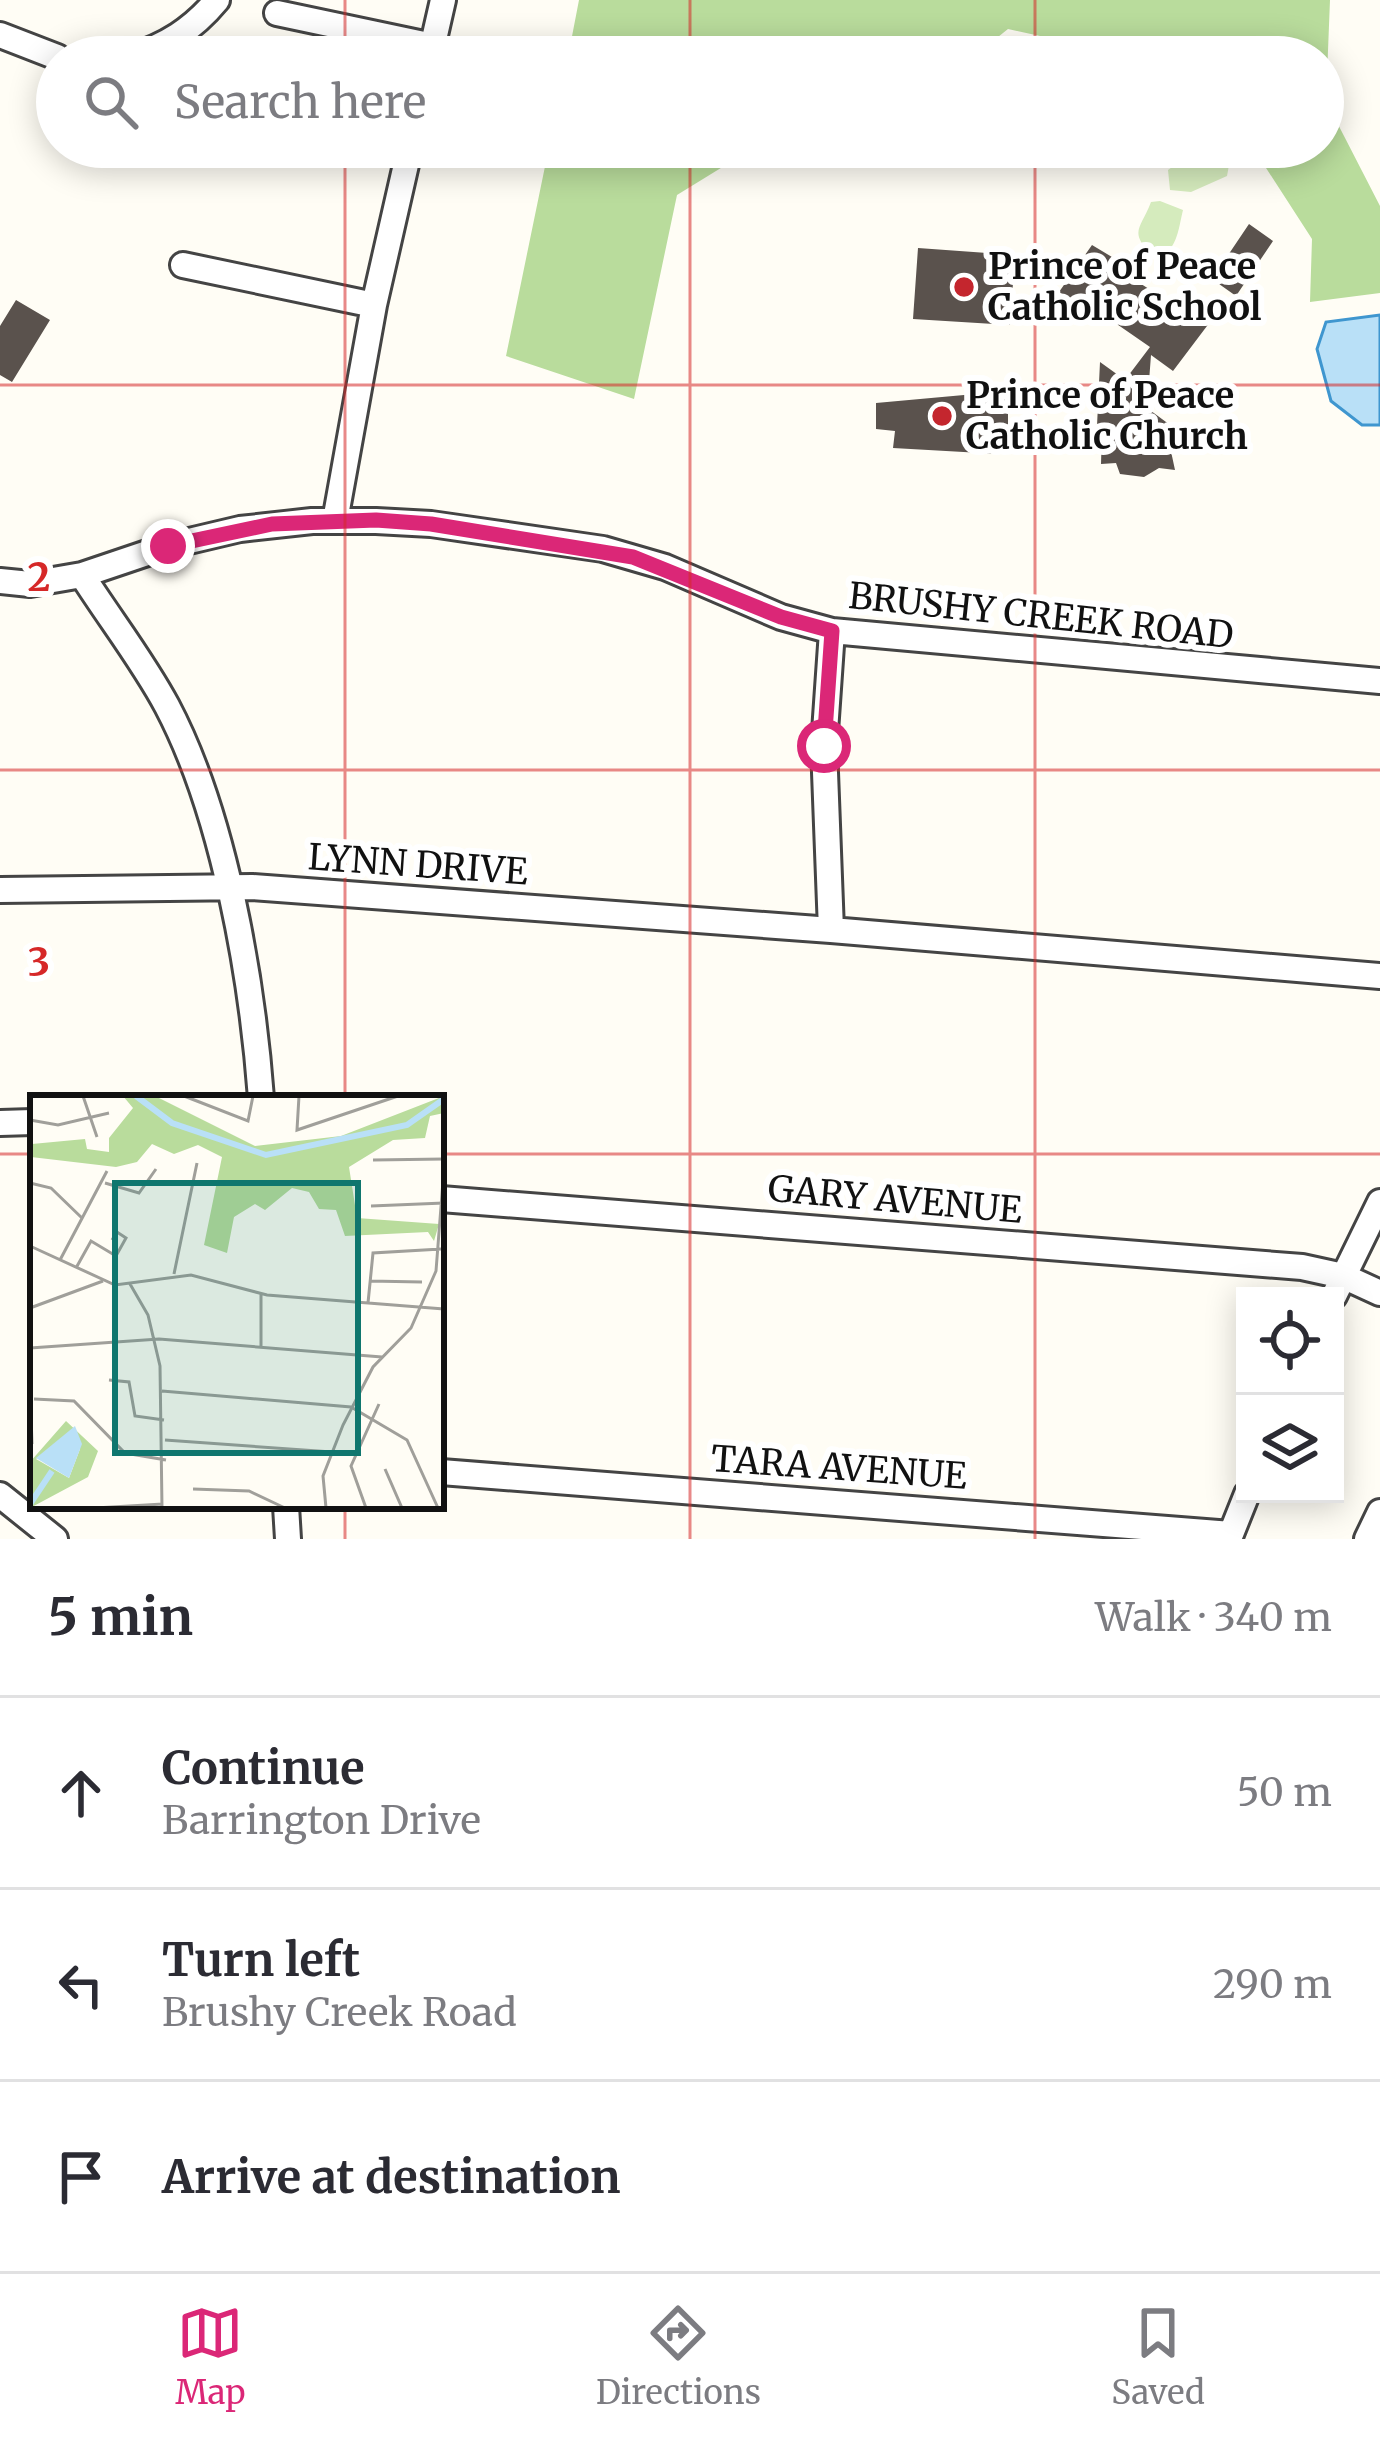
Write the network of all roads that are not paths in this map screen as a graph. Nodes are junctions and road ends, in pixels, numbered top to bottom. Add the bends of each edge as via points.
1 (217, 0) edge
2 (443, 0) edge
3 (277, 13) dead end
4 (0, 35) edge
5 (178, 36) edge
6 (370, 36) edge
7 (435, 36) edge
8 (36, 49) edge
9 (405, 168) edge
10 (183, 265) dead end
11 (374, 305) junction
12 (335, 521) junction
13 (82, 575) junction
14 (0, 581) edge
15 (832, 631) junction
16 (1380, 681) edge
17 (227, 887) junction
18 (0, 890) edge
19 (831, 930) junction
20 (1380, 976) edge
21 (261, 1095) edge
22 (30, 1122) edge
23 (0, 1123) edge
24 (444, 1199) edge
25 (1380, 1202) edge
26 (1339, 1286) edge
27 (1380, 1293) edge
28 (444, 1472) edge
29 (0, 1495) edge
30 (1243, 1503) edge
31 (286, 1509) edge
32 (1380, 1512) edge
33 (1230, 1536) edge
34 (55, 1539) edge
35 (288, 1539) edge
36 (1367, 1539) edge

1 - 5 street
2 - 7 street
3 - 6 street
4 - 8 street
9 - 11 street
10 - 11 street
11 - 12 street
12 - 13 street, BRUSHY CREEK ROAD via 240,529
12 - 15 street, BRUSHY CREEK ROAD via 431,524 603,549
13 - 14 street, BRUSHY CREEK ROAD
13 - 17 street via 169,710
15 - 16 street, BRUSHY CREEK ROAD
15 - 19 street via 824,746
17 - 18 street, LYNN DRIVE
17 - 19 street, LYNN DRIVE
17 - 21 street
19 - 20 street, LYNN DRIVE
22 - 23 street
24 - 26 street, GARY AVENUE via 1302,1267
25 - 26 street
26 - 27 street, GARY AVENUE
28 - 33 street, TARA AVENUE
29 - 34 street
30 - 33 street
31 - 35 street
32 - 36 street

